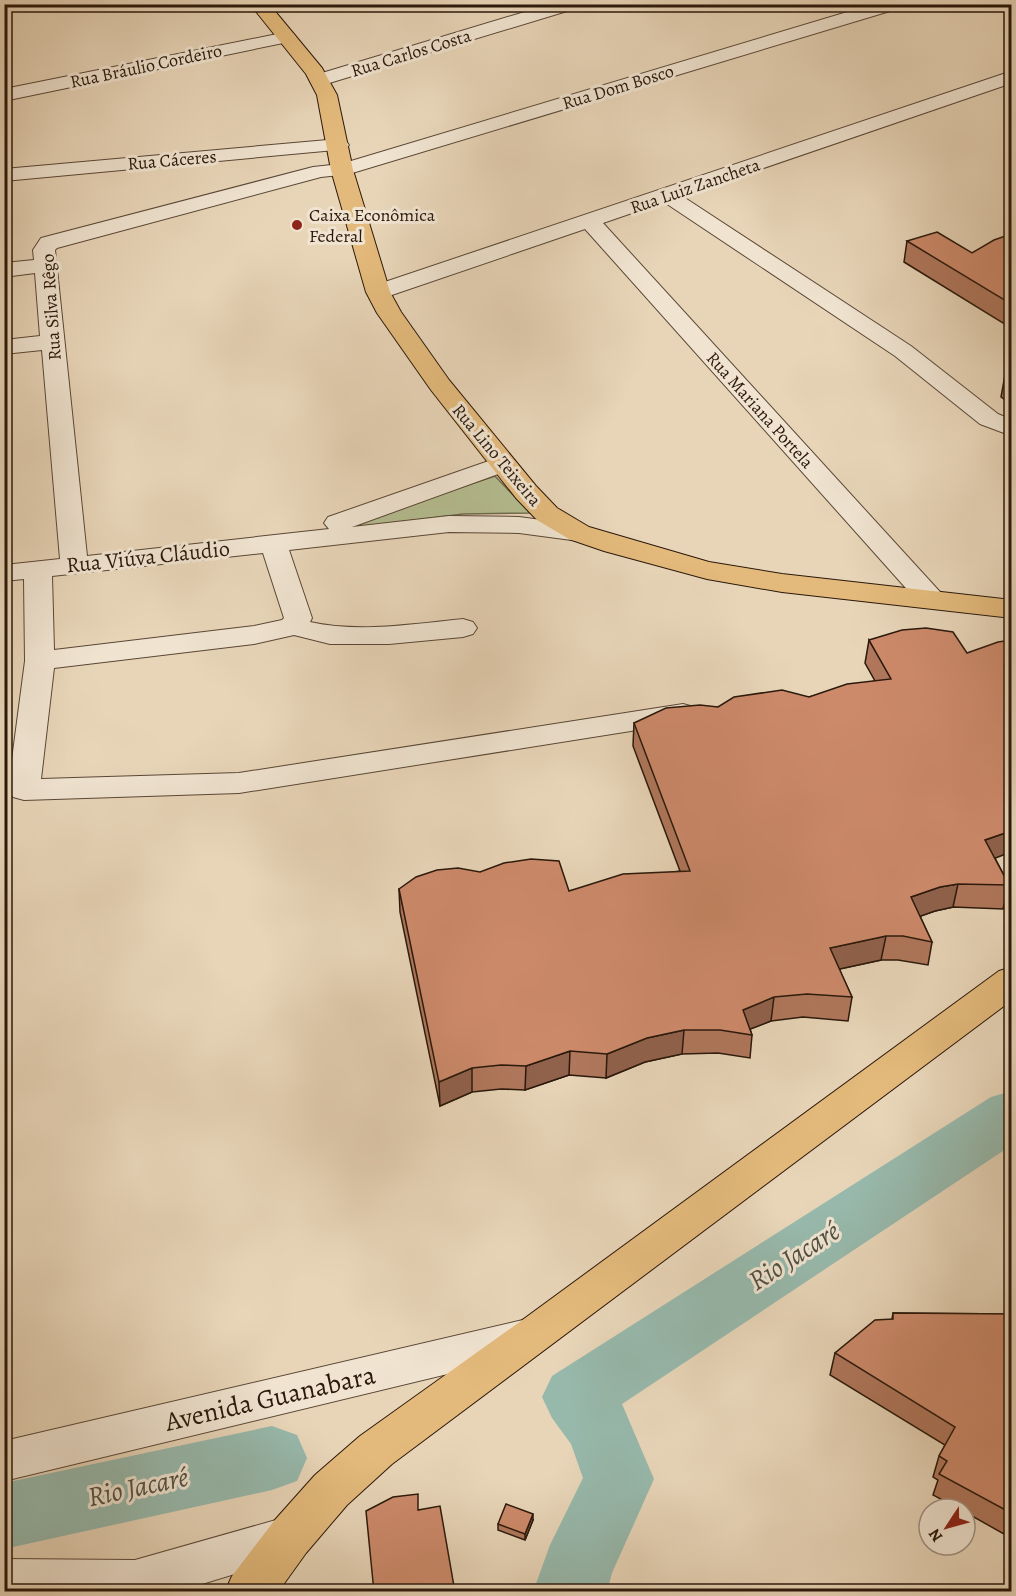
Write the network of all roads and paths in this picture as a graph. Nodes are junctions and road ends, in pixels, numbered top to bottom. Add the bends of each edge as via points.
1 (259, 4) edge
2 (571, 4) edge
3 (894, 4) edge
4 (287, 38) junction
5 (1011, 77) edge
6 (319, 81) junction
7 (4, 95) edge
8 (339, 145) junction
9 (342, 170) junction
10 (4, 175) edge
11 (667, 195) junction
12 (589, 221) junction
13 (45, 266) junction
14 (4, 270) edge
15 (378, 292) junction
16 (53, 342) junction
17 (4, 347) edge
18 (1011, 429) edge
19 (503, 464) junction
20 (579, 533) junction
21 (282, 541) junction
22 (75, 565) junction
23 (38, 569) junction
24 (4, 573) edge
25 (931, 599) junction
26 (1011, 609) edge
27 (292, 626) junction
28 (463, 628) dead end
29 (40, 661) junction
30 (705, 711) edge
31 (14, 791) edge
32 (1011, 980) edge
33 (527, 1341) junction
34 (4, 1461) edge
35 (290, 1537) junction
36 (4, 1581) edge
37 (140, 1587) edge
38 (249, 1592) edge

1 - 4 main road, Rua Lino Teixeira
2 - 6 street, Rua Carlos Costa
3 - 9 street, Rua Dom Bosco
4 - 6 main road, Rua Lino Teixeira
4 - 7 street, Rua Bráulio Cordeiro
5 - 11 street, Rua Luiz Zancheta
6 - 8 main road, Rua Lino Teixeira via 332,111
8 - 9 main road, Rua Lino Teixeira
8 - 10 street, Rua Cáceres
9 - 13 street, Rua Silva Rêgo via 320,171 65,237 44,250
9 - 15 main road, Rua Lino Teixeira
11 - 12 street, Rua Luiz Zancheta
11 - 18 street via 903,351 989,419
12 - 15 street, Rua Luiz Zancheta
12 - 25 street, Rua Mariana Portela
13 - 14 street
13 - 16 street, Rua Silva Rêgo
15 - 19 main road, Rua Lino Teixeira via 402,334
16 - 17 street
16 - 22 street, Rua Silva Rêgo
19 - 20 main road, Rua Lino Teixeira via 547,514
19 - 21 street
20 - 21 street via 469,523
20 - 25 main road, Rua Lino Teixeira via 653,556 743,577
21 - 22 street, Rua Viúva Cláudio
21 - 27 street via 298,618
22 - 23 street, Rua Viúva Cláudio
23 - 24 street, Rua Viúva Cláudio
23 - 29 street
25 - 26 main road, Rua Lino Teixeira
27 - 28 street via 330,635 389,635
27 - 29 street via 254,635
29 - 31 street
30 - 31 street via 239,783
32 - 33 main road
33 - 34 street, Avenida Guanabara
33 - 35 main road via 376,1450 331,1490
35 - 37 street
35 - 38 main road
36 - 37 street

